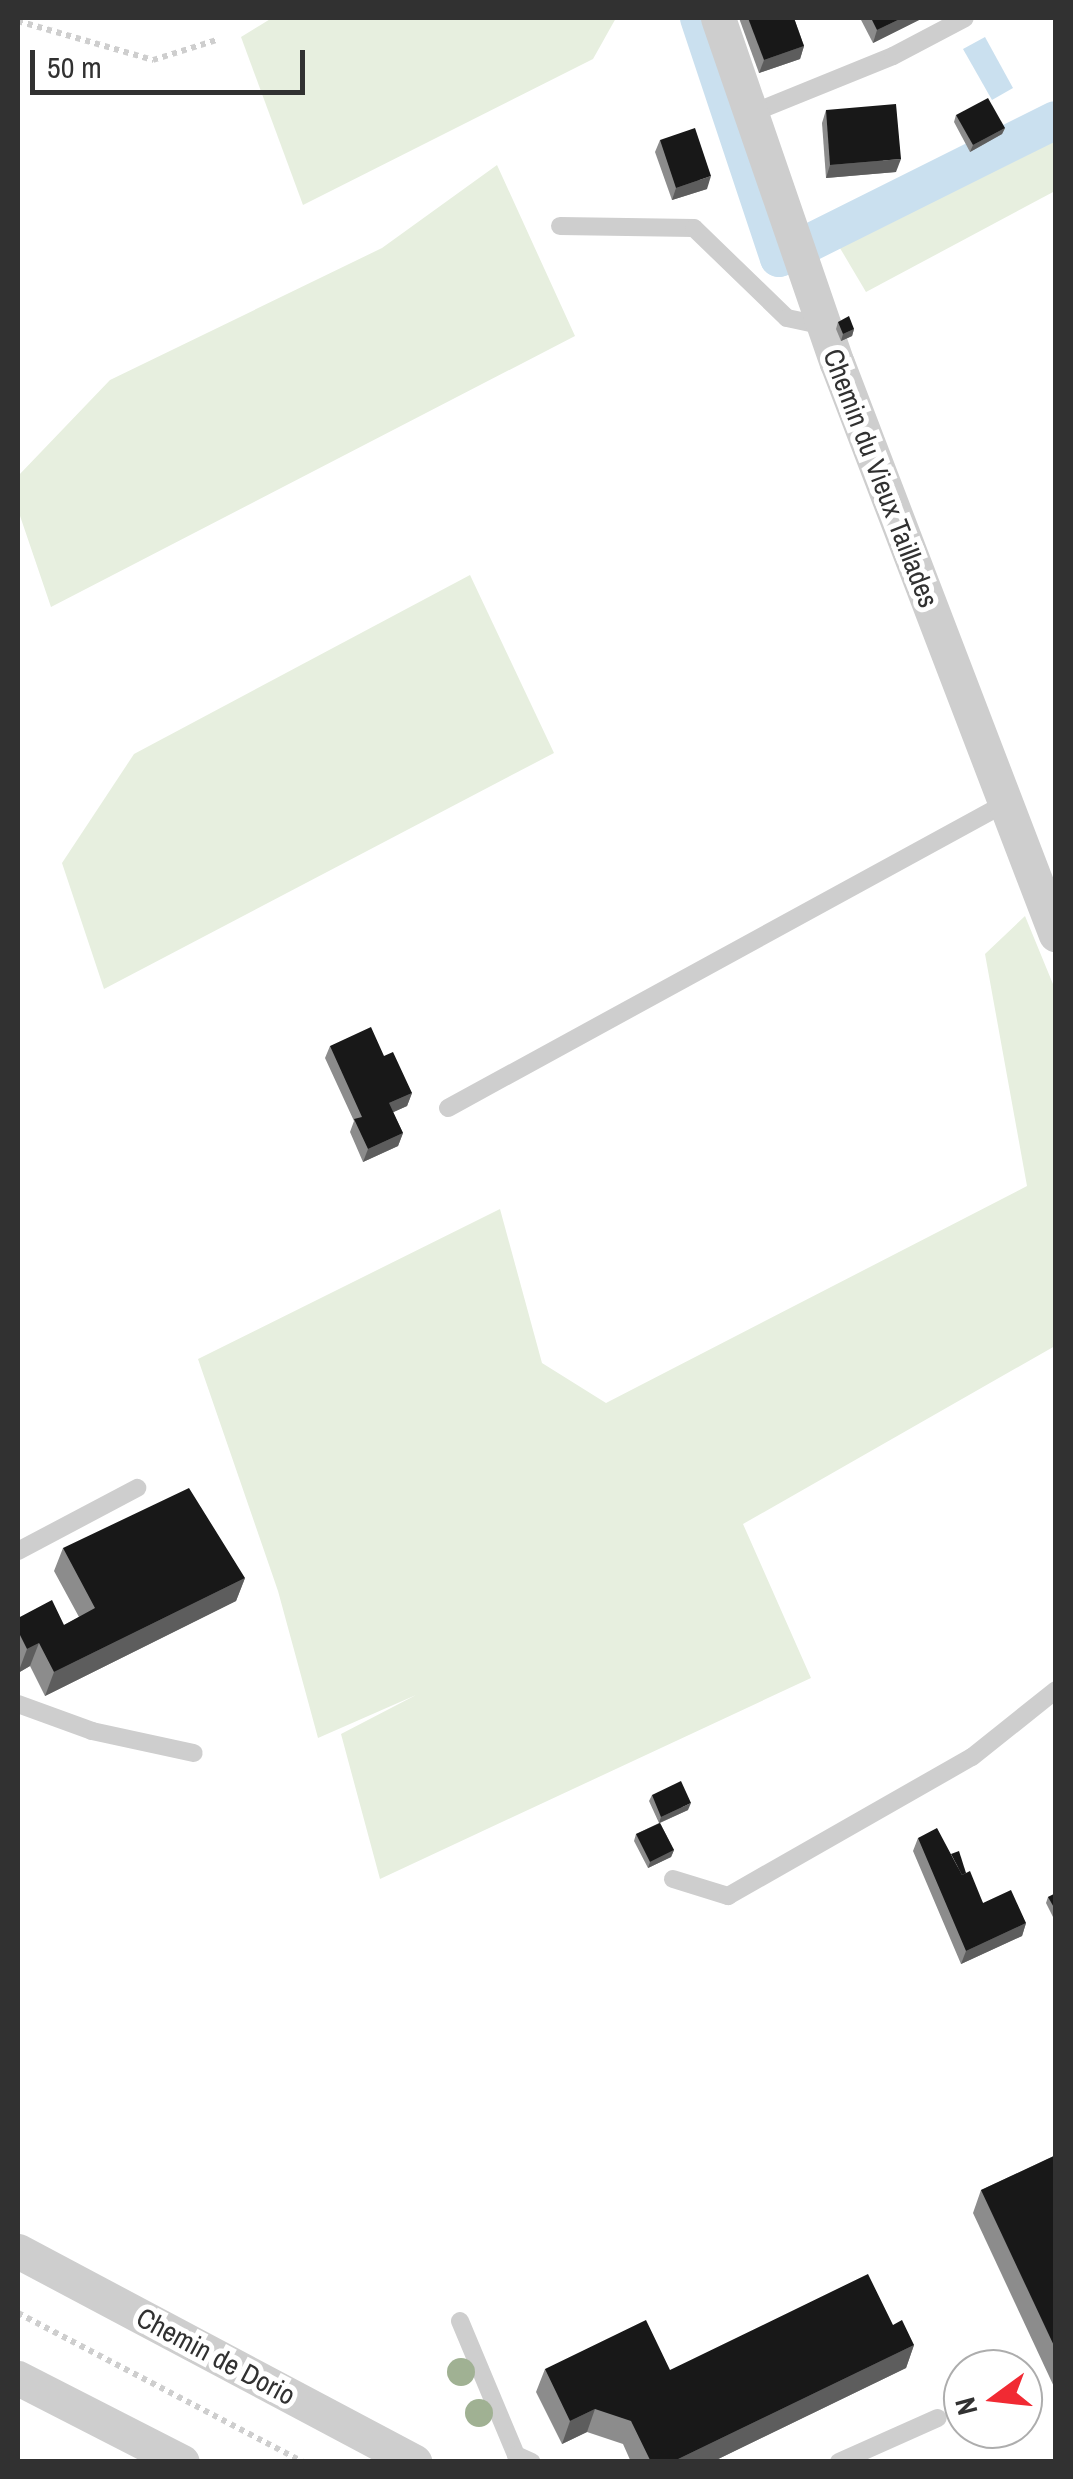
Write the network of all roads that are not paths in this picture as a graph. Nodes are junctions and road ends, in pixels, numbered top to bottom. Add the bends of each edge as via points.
1 (718, 18) edge
2 (965, 18) edge
3 (750, 114) junction
4 (560, 226) dead end
5 (824, 326) junction
6 (1004, 804) junction
7 (1056, 934) edge
8 (448, 1108) dead end
9 (137, 1488) dead end
10 (18, 1551) edge
11 (1056, 1690) edge
12 (18, 1704) edge
13 (194, 1753) dead end
14 (673, 1878) dead end
15 (18, 2251) edge
16 (460, 2321) dead end
17 (18, 2378) edge
18 (938, 2418) dead end
19 (182, 2462) edge
20 (414, 2462) edge
21 (532, 2462) edge
22 (838, 2462) edge

1 - 3 street, Chemin du Vieux Taillades
2 - 3 lane
3 - 5 street, Chemin du Vieux Taillades
4 - 5 lane via 694,228 787,318
5 - 6 street, Chemin du Vieux Taillades
6 - 7 street, Chemin du Vieux Taillades
6 - 8 lane
9 - 10 lane
11 - 14 lane via 972,1757 728,1896
12 - 13 lane via 92,1731
15 - 20 street, Chemin de Dorio
16 - 21 lane via 516,2454
17 - 19 street
18 - 22 lane

